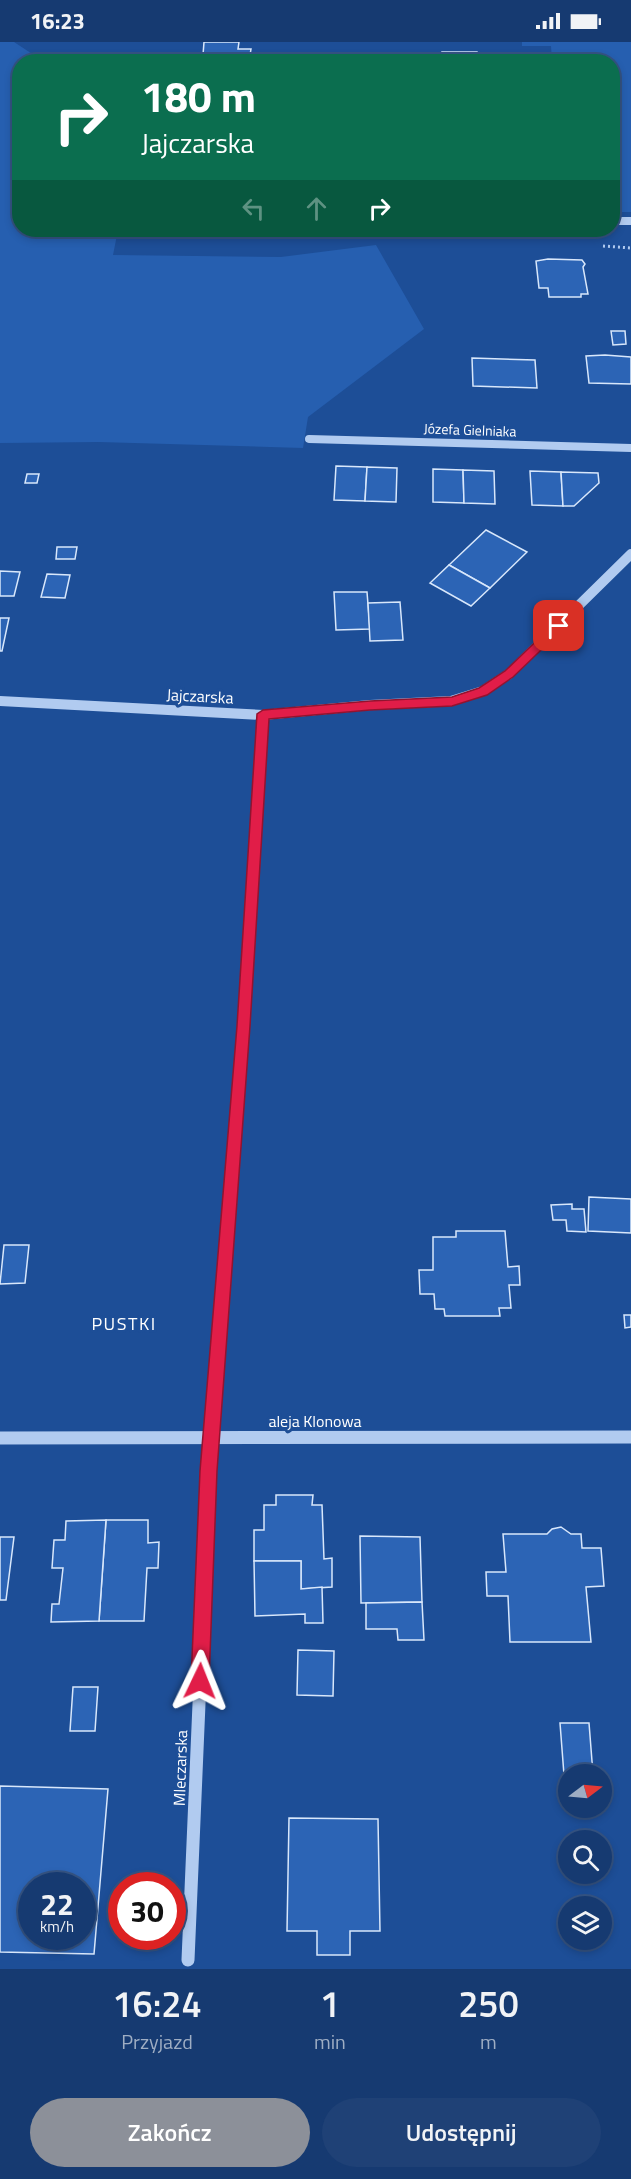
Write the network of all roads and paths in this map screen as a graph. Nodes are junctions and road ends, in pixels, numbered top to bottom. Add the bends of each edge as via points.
1 (603, 246) dead end
2 (631, 248) edge
3 (309, 439) dead end
4 (631, 448) edge
5 (631, 554) edge
6 (0, 700) edge
7 (263, 714) junction
8 (631, 1437) edge
9 (0, 1438) edge
10 (212, 1438) junction
11 (188, 1960) dead end

1 - 2 path
3 - 4 street, Józefa Gielniaka
5 - 7 street, Jajczarska via 509,674 483,692 452,701
6 - 7 street, Jajczarska
7 - 10 street, Mleczarska
8 - 10 street, aleja Klonowa
9 - 10 street, aleja Klonowa
10 - 11 street, Mleczarska

